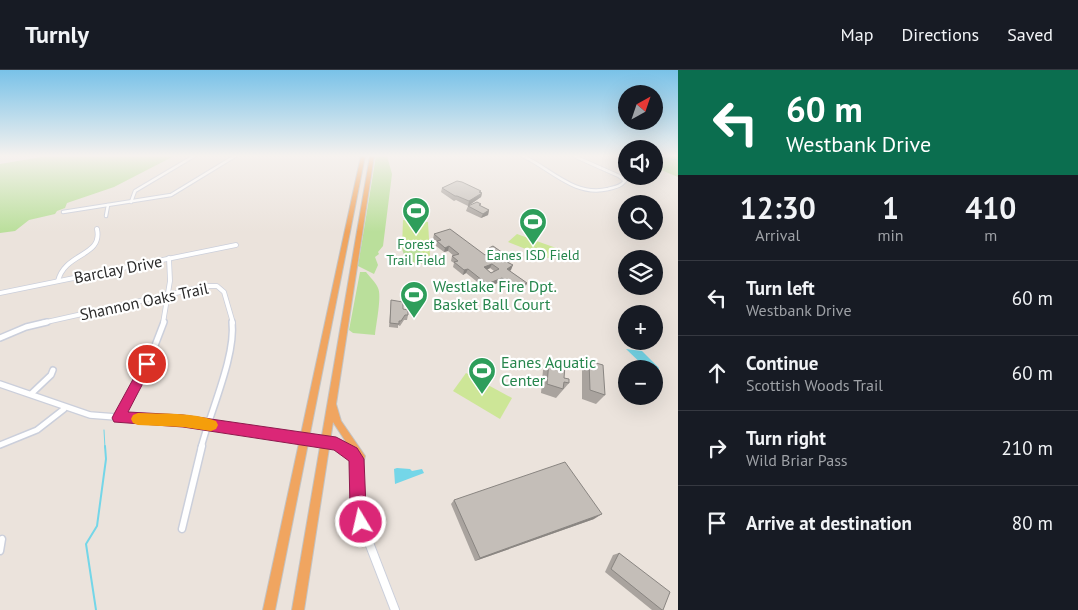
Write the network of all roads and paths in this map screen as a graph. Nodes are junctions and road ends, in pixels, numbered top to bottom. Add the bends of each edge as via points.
1 (152, 181) edge
2 (195, 181) edge
3 (358, 181) edge
4 (368, 181) edge
5 (561, 181) edge
6 (624, 181) edge
7 (131, 202) junction
8 (108, 205) junction
9 (63, 212) dead end
10 (106, 216) dead end
11 (97, 229) dead end
12 (236, 246) dead end
13 (169, 258) junction
14 (58, 281) junction
15 (0, 293) edge
16 (170, 294) junction
17 (0, 338) edge
18 (52, 370) dead end
19 (0, 384) edge
20 (31, 394) junction
21 (332, 403) junction
22 (64, 408) junction
23 (118, 418) junction
24 (207, 424) junction
25 (305, 438) junction
26 (326, 442) junction
27 (0, 445) edge
28 (358, 469) junction
29 (182, 529) dead end
30 (1, 540) edge
31 (0, 551) edge
32 (269, 610) edge
33 (298, 610) edge
34 (395, 610) edge

1 - 7 street via 135,191
2 - 7 street via 176,193
3 - 25 highway
4 - 21 highway
5 - 6 street via 577,190 602,191 621,186
7 - 8 street
8 - 9 street
8 - 10 street
11 - 14 street via 100,237 95,245 64,266
12 - 13 street, Barclay Drive
13 - 14 street, Barclay Drive
13 - 16 street
14 - 15 street, Barclay Drive
16 - 17 street, Shannon Oaks Trail via 26,326
16 - 23 street via 156,349
16 - 24 street, Shannon Oaks Trail via 217,286 224,292 233,324 232,348
18 - 20 street via 51,375
19 - 20 street
20 - 22 street
21 - 26 highway
21 - 28 highway via 337,422 361,456
22 - 23 street via 92,416
22 - 27 street via 37,430
23 - 24 street
24 - 25 street
24 - 29 street, Shannon Oaks Trail
25 - 26 street
25 - 32 highway
26 - 28 street via 352,453
26 - 33 highway
28 - 34 street via 361,522
30 - 31 street

